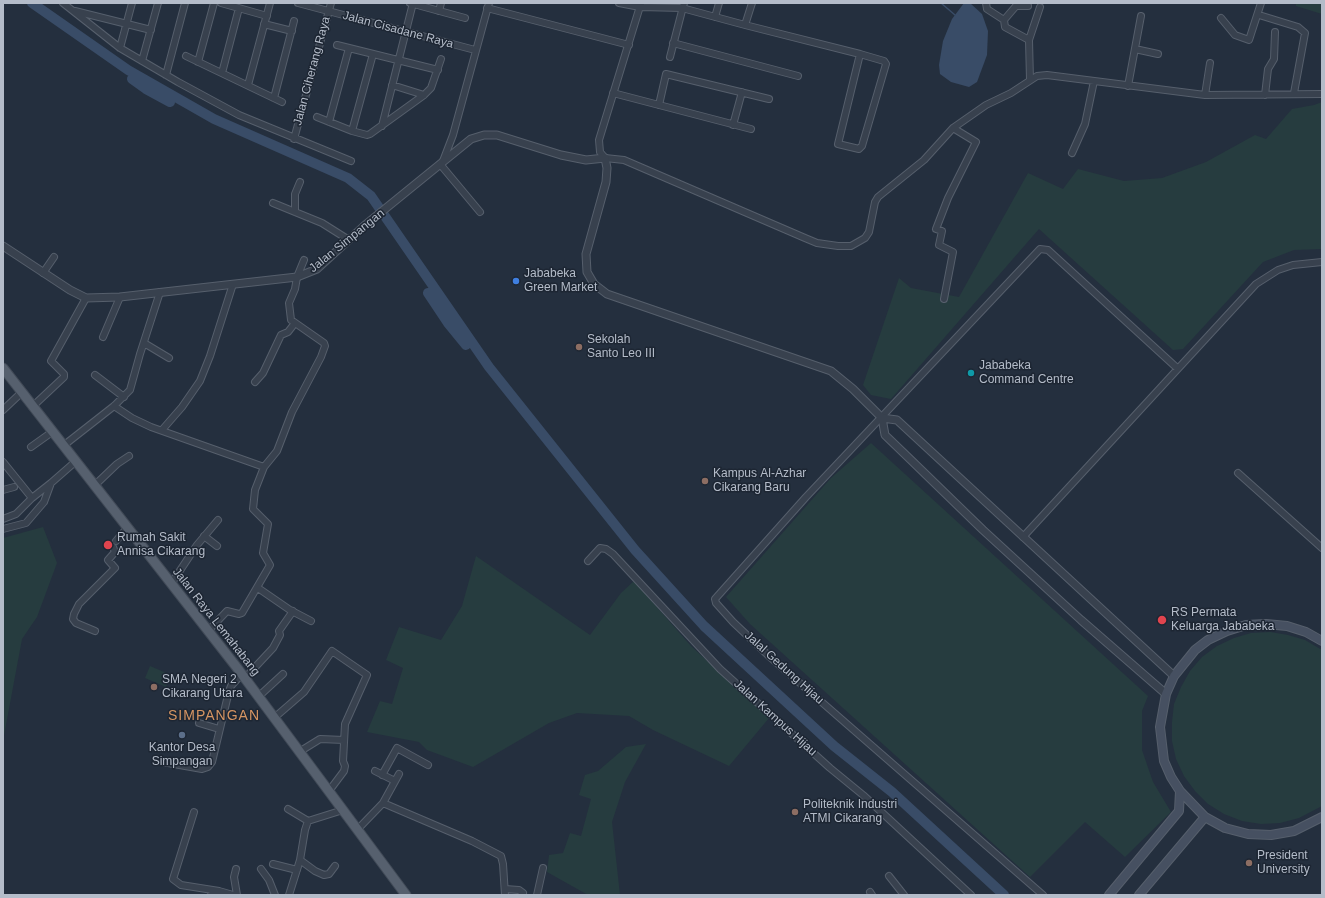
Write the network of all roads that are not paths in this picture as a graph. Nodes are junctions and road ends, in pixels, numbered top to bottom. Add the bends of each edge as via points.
1 (63, 3) edge
2 (132, 3) edge
3 (158, 3) edge
4 (185, 3) edge
5 (214, 3) edge
6 (221, 3) edge
7 (270, 3) edge
8 (298, 3) edge
9 (331, 3) edge
10 (412, 3) edge
11 (441, 3) edge
12 (619, 3) edge
13 (719, 3) edge
14 (752, 3) edge
15 (986, 3) edge
16 (1261, 3) edge
17 (488, 5) edge
18 (641, 5) edge
19 (683, 6) edge
20 (1028, 6) dead end
21 (1040, 7) dead end
22 (239, 8) junction
23 (72, 10) junction
24 (328, 11) junction
25 (439, 11) junction
26 (1259, 14) junction
27 (266, 16) junction
28 (1141, 16) dead end
29 (715, 17) junction
30 (465, 18) dead end
31 (1221, 18) dead end
32 (294, 20) dead end
33 (1004, 20) junction
34 (126, 24) junction
35 (264, 24) junction
36 (745, 26) junction
37 (151, 30) junction
38 (292, 31) junction
39 (406, 32) junction
40 (1275, 32) dead end
41 (1029, 40) junction
42 (673, 43) junction
43 (337, 45) dead end
44 (629, 45) junction
45 (120, 48) junction
46 (349, 48) junction
47 (1135, 49) junction
48 (475, 50) junction
49 (372, 54) junction
50 (860, 54) junction
51 (1158, 54) dead end
52 (186, 56) dead end
53 (670, 57) dead end
54 (441, 59) dead end
55 (398, 60) junction
56 (142, 61) junction
57 (198, 62) junction
58 (1210, 63) dead end
59 (438, 70) junction
60 (222, 73) junction
61 (166, 75) junction
62 (798, 76) dead end
63 (1030, 80) junction
64 (1094, 81) junction
65 (248, 85) junction
66 (392, 85) junction
67 (1128, 86) junction
68 (742, 92) junction
69 (613, 93) junction
70 (1294, 93) junction
71 (1322, 94) edge
72 (424, 95) junction
73 (1205, 95) junction
74 (1265, 95) junction
75 (274, 98) junction
76 (769, 99) dead end
77 (282, 102) dead end
78 (659, 105) junction
79 (317, 117) dead end
80 (329, 122) junction
81 (733, 125) junction
82 (382, 126) junction
83 (953, 128) junction
84 (751, 130) dead end
85 (352, 131) junction
86 (294, 139) junction
87 (1072, 153) dead end
88 (605, 158) junction
89 (351, 161) dead end
90 (441, 162) junction
91 (300, 182) dead end
92 (273, 203) dead end
93 (295, 212) junction
94 (480, 212) dead end
95 (349, 240) junction
96 (3, 246) edge
97 (54, 257) dead end
98 (304, 260) dead end
99 (1322, 262) edge
100 (44, 273) junction
101 (297, 277) junction
102 (232, 284) junction
103 (160, 292) junction
104 (120, 297) junction
105 (86, 298) junction
106 (944, 299) dead end
107 (295, 323) junction
108 (103, 338) dead end
109 (144, 343) junction
110 (169, 358) dead end
111 (3, 368) edge
112 (1177, 368) junction
113 (95, 376) dead end
114 (255, 382) dead end
115 (21, 393) junction
116 (124, 397) junction
117 (114, 406) junction
118 (32, 407) junction
119 (3, 410) edge
120 (882, 418) junction
121 (162, 430) junction
122 (52, 432) junction
123 (63, 446) junction
124 (31, 447) dead end
125 (128, 456) dead end
126 (3, 462) edge
127 (75, 462) junction
128 (264, 467) junction
129 (1238, 473) dead end
130 (51, 483) junction
131 (94, 486) junction
132 (14, 487) dead end
133 (3, 490) edge
134 (32, 498) junction
135 (3, 519) edge
136 (218, 520) dead end
137 (128, 528) junction
138 (3, 529) edge
139 (204, 536) junction
140 (1023, 537) junction
141 (217, 546) dead end
142 (1322, 548) edge
143 (588, 561) dead end
144 (171, 584) junction
145 (258, 588) junction
146 (293, 611) junction
147 (311, 621) dead end
148 (95, 631) dead end
149 (208, 631) junction
150 (1322, 641) edge
151 (283, 674) dead end
152 (243, 676) junction
153 (1174, 676) junction
154 (1166, 694) junction
155 (258, 697) junction
156 (274, 718) junction
157 (199, 723) dead end
158 (219, 729) junction
159 (344, 740) junction
160 (299, 752) junction
161 (157, 761) dead end
162 (428, 765) dead end
163 (375, 771) dead end
164 (399, 774) dead end
165 (382, 775) junction
166 (395, 781) junction
167 (328, 791) junction
168 (1180, 791) junction
169 (383, 803) junction
170 (288, 809) dead end
171 (343, 810) junction
172 (194, 812) dead end
173 (1205, 817) junction
174 (1322, 817) edge
175 (308, 821) junction
176 (357, 830) junction
177 (300, 860) junction
178 (273, 864) dead end
179 (335, 866) dead end
180 (543, 868) dead end
181 (236, 869) dead end
182 (261, 869) dead end
183 (297, 870) junction
184 (889, 876) dead end
185 (219, 892) junction
186 (505, 892) edge
187 (523, 893) dead end
188 (967, 894) edge
189 (211, 895) edge
190 (233, 895) edge
191 (237, 895) edge
192 (275, 895) edge
193 (289, 895) edge
194 (406, 895) edge
195 (537, 895) edge
196 (904, 895) edge
197 (1043, 895) edge
198 (1110, 895) edge
199 (1139, 895) edge

1 - 23 street
2 - 34 street
3 - 37 street
4 - 61 street
5 - 57 street
6 - 22 street
7 - 27 street
8 - 24 street, Jalan Cisadane Raya
9 - 24 street, Jalan Ciherang Raya
10 - 25 street
10 - 39 street
11 - 25 street
12 - 18 street
13 - 29 street
14 - 36 street
15 - 33 street via 987,9
16 - 26 street
17 - 44 street
17 - 48 street
18 - 19 street
18 - 44 street
19 - 29 street
19 - 42 street
20 - 33 street via 1016,6
21 - 41 street
22 - 27 street
22 - 60 street
23 - 34 street
23 - 45 street
24 - 39 street, Jalan Cisadane Raya
24 - 86 street, Jalan Ciherang Raya
25 - 30 street
26 - 31 street via 1249,40 1235,35
26 - 70 street via 1298,27 1305,33
27 - 35 street
28 - 47 street
29 - 36 street
32 - 38 street
33 - 41 street via 1005,27
34 - 37 street
34 - 45 street
35 - 38 street
35 - 65 street
36 - 50 street
37 - 56 street
38 - 75 street
39 - 48 street, Jalan Cisadane Raya
39 - 55 street
40 - 74 street via 1274,59 1268,69
41 - 63 street
42 - 53 street
42 - 62 street
43 - 46 street
44 - 69 street
45 - 56 street
46 - 49 street
46 - 80 street
47 - 51 street
47 - 67 street
48 - 90 street via 453,135
49 - 55 street
49 - 85 street
50 - 50 street via 838,144 859,149 886,64 884,61
52 - 57 street
54 - 59 street
55 - 59 street
55 - 66 street
56 - 61 street
57 - 60 street
58 - 73 street
59 - 72 street via 434,84
60 - 65 street
61 - 86 street via 238,115
63 - 64 street via 1042,75
63 - 83 street via 986,105
64 - 67 street
64 - 87 street via 1085,124
65 - 75 street
66 - 72 street
66 - 82 street
67 - 73 street
68 - 76 street
68 - 78 street via 666,74
68 - 81 street
69 - 78 street
69 - 88 street via 599,140 600,152
70 - 71 street
70 - 74 street
72 - 82 street
73 - 74 street
75 - 77 street
78 - 81 street
79 - 80 street
80 - 85 street
81 - 84 street
82 - 85 street via 367,135
83 - 88 street via 924,160 878,197 867,235 861,242 851,246 817,243 624,160
83 - 106 street via 976,142 945,203 936,229 942,231 939,245 953,251
86 - 89 street
88 - 90 street, Jalan Simpangan via 578,158 497,135 484,135 471,139
88 - 120 street via 608,168 606,182 586,254 587,272 594,284 607,294 826,368 853,389
90 - 94 street
90 - 95 street, Jalan Simpangan
91 - 93 street via 295,194
92 - 93 street
93 - 95 street via 322,223
95 - 101 street, Jalan Simpangan via 317,269
96 - 100 street
97 - 100 street
98 - 101 street
99 - 112 street via 1292,265 1278,270 1256,284
100 - 105 street
101 - 102 street, Jalan Simpangan
101 - 107 street via 289,307 291,320
102 - 103 street, Jalan Simpangan
102 - 121 street via 200,381
103 - 104 street, Jalan Simpangan
103 - 109 street
104 - 105 street, Jalan Simpangan
104 - 108 street
105 - 118 street via 51,361 64,377
107 - 114 street via 288,332 281,335 263,373
107 - 128 street via 325,346 292,412 277,452
109 - 110 street
109 - 116 street via 132,386
111 - 115 main road, Jalan Raya Lemahabang
112 - 120 street via 1048,250 1040,249
112 - 140 street
113 - 116 street
115 - 118 main road, Jalan Raya Lemahabang
115 - 119 street
116 - 117 street
117 - 121 street via 132,418
117 - 123 street
118 - 122 main road, Jalan Raya Lemahabang
120 - 140 street via 897,420
120 - 154 street via 885,435 924,473
120 - 197 street, Jalal Gedung Hijau via 806,497 715,602 770,657
121 - 128 street
122 - 123 main road, Jalan Raya Lemahabang
122 - 124 street
123 - 127 main road, Jalan Raya Lemahabang
125 - 131 street
126 - 134 street
127 - 130 street
127 - 131 main road, Jalan Raya Lemahabang
128 - 145 street via 255,490 253,509 268,524 263,553 270,565
129 - 142 street
130 - 134 street
130 - 138 street via 44,502 26,523
131 - 137 main road, Jalan Raya Lemahabang
132 - 133 street
134 - 135 street via 16,514
136 - 139 street
137 - 144 main road, Jalan Raya Lemahabang
137 - 148 street via 114,544 115,552 108,560 115,568 79,604 74,614 73,619 76,623
139 - 141 street
139 - 144 street
140 - 153 street
143 - 188 street, Jalan Kampus Hijau via 600,548 606,548 613,554 720,669 868,800
144 - 149 main road, Jalan Raya Lemahabang
145 - 146 street
145 - 149 street via 242,613 227,611
146 - 147 street
146 - 152 street via 279,631 280,636 273,648
149 - 152 main road, Jalan Raya Lemahabang
150 - 153 main road via 1287,626 1246,625 1208,640 1191,654
151 - 155 street
152 - 155 main road, Jalan Raya Lemahabang
152 - 158 street via 231,686
153 - 154 main road
154 - 168 main road via 1160,727 1161,744 1171,777
155 - 156 main road, Jalan Raya Lemahabang
156 - 159 street via 304,692 332,651 367,675 345,724
156 - 160 main road, Jalan Raya Lemahabang
157 - 158 street
158 - 161 street via 212,762 208,767 202,769
159 - 160 street via 320,739
159 - 167 street via 344,771
160 - 167 main road, Jalan Raya Lemahabang
162 - 165 street via 398,748
163 - 165 street
164 - 166 street
165 - 166 street
166 - 169 street
167 - 171 main road, Jalan Raya Lemahabang
168 - 173 main road
168 - 198 main road via 1179,811
169 - 176 street
169 - 186 street via 501,856
170 - 175 street
171 - 175 street
171 - 176 main road, Jalan Raya Lemahabang
172 - 185 street via 173,879 181,885
173 - 174 main road via 1226,828 1248,834 1271,835 1294,831
173 - 199 main road
175 - 177 street
176 - 194 main road, Jalan Raya Lemahabang
177 - 179 street via 324,874 329,874
177 - 183 street
178 - 183 street
180 - 195 street
181 - 191 street via 234,877
182 - 192 street
183 - 193 street
184 - 196 street
185 - 189 street
185 - 190 street
186 - 187 street via 519,890

